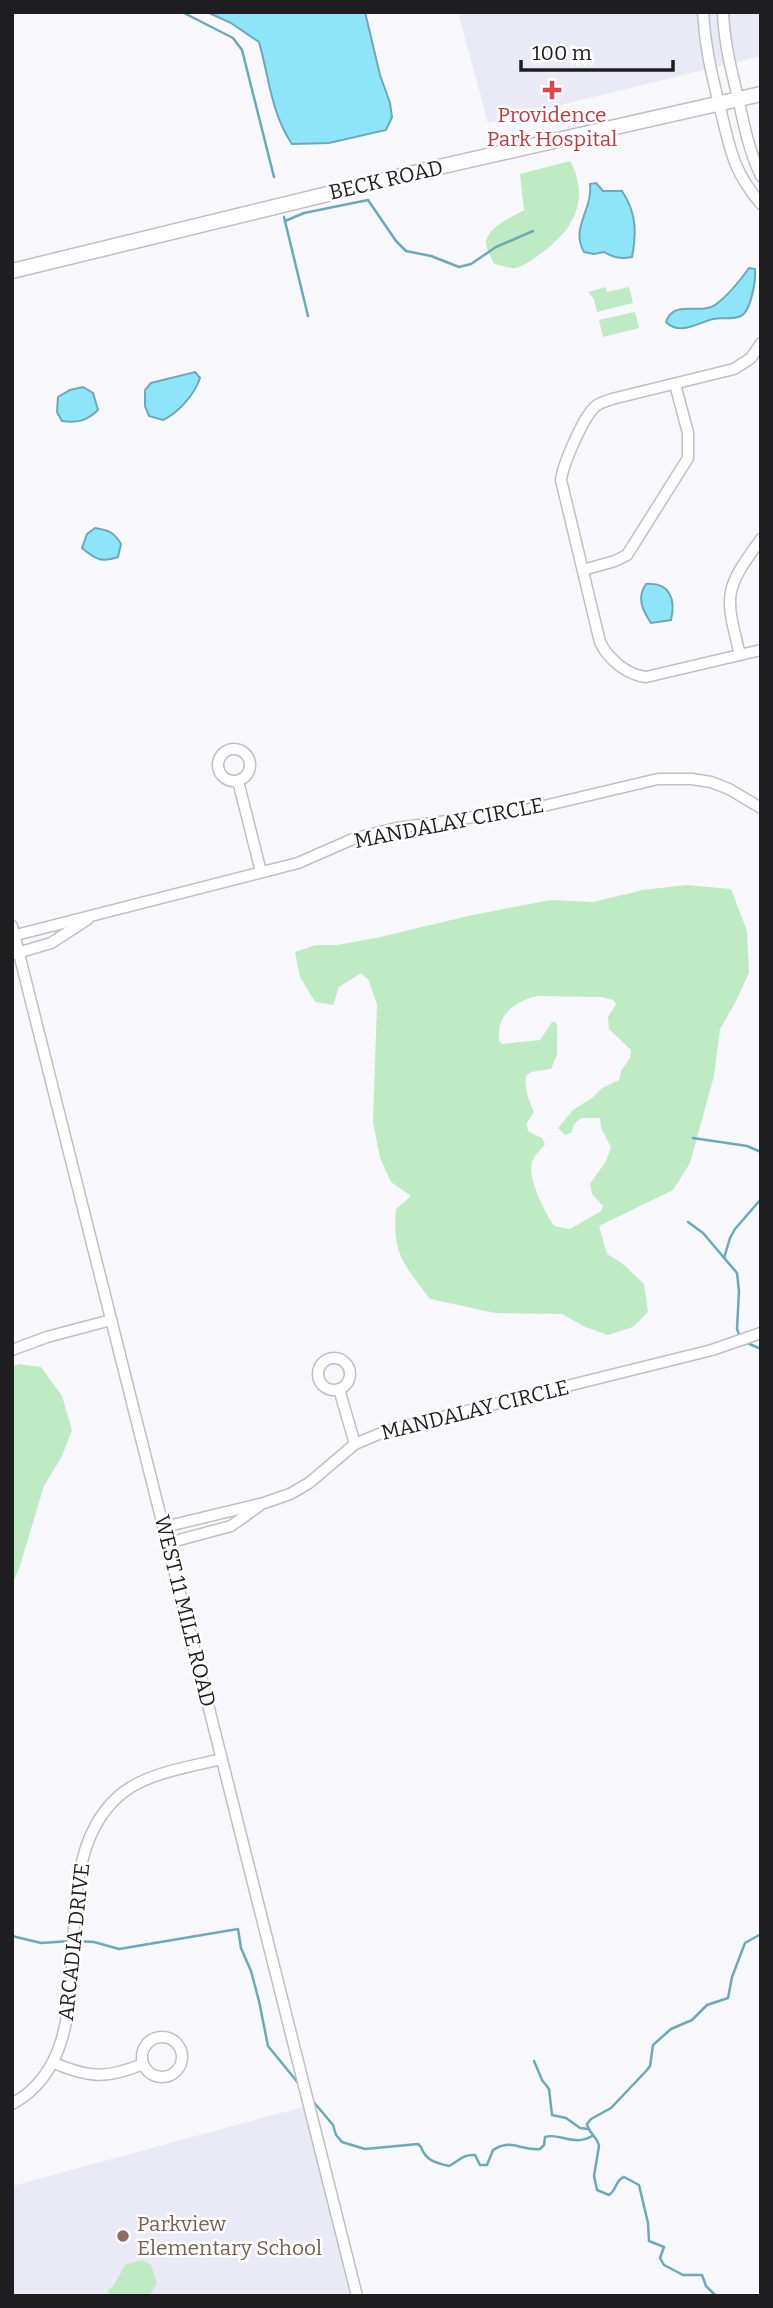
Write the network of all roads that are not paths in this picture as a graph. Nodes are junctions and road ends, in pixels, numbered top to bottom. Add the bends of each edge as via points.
1 (704, 12) edge
2 (723, 12) edge
3 (761, 94) edge
4 (738, 100) junction
5 (719, 104) junction
6 (754, 161) junction
7 (736, 167) junction
8 (761, 176) edge
9 (759, 198) edge
10 (12, 271) edge
11 (761, 343) edge
12 (675, 384) junction
13 (761, 539) edge
14 (583, 569) junction
15 (761, 650) edge
16 (740, 655) junction
17 (239, 781) dead end
18 (761, 807) edge
19 (261, 872) junction
20 (96, 914) junction
21 (13, 932) edge
22 (16, 953) edge
23 (111, 1320) junction
24 (761, 1333) edge
25 (12, 1350) edge
26 (339, 1389) dead end
27 (355, 1444) junction
28 (264, 1503) junction
29 (164, 1527) junction
30 (168, 1543) junction
31 (221, 1759) junction
32 (54, 2063) junction
33 (143, 2064) dead end
34 (12, 2104) edge
35 (357, 2296) edge

1 - 5 street via 706,50
2 - 4 street
3 - 4 main road, BECK ROAD
4 - 5 main road, BECK ROAD
4 - 6 street
5 - 7 street
5 - 10 main road, BECK ROAD
6 - 7 street
6 - 8 street
7 - 9 street
11 - 12 street via 751,358 734,369
12 - 14 street via 688,433 688,458 627,555
12 - 14 street via 596,406 567,457 562,468 563,491
13 - 16 street via 731,587 730,612
14 - 16 street via 604,651 634,673 656,676
15 - 16 street
17 - 19 street
18 - 19 street, MANDALAY CIRCLE via 711,782 658,779 531,809 397,828
19 - 20 street, MANDALAY CIRCLE
20 - 21 street, MANDALAY CIRCLE
20 - 22 street via 51,943
21 - 22 street, WEST 11 MILE ROAD
22 - 23 street, WEST 11 MILE ROAD
23 - 25 street
23 - 29 street, WEST 11 MILE ROAD
24 - 27 street, MANDALAY CIRCLE via 712,1350 386,1431
26 - 27 street
27 - 28 street, MANDALAY CIRCLE via 309,1483
28 - 29 street, MANDALAY CIRCLE
28 - 30 street via 231,1526
29 - 30 street, WEST 11 MILE ROAD
30 - 31 street, WEST 11 MILE ROAD
31 - 32 street, ARCADIA DRIVE via 135,1785 115,1800 94,1827 80,1870 64,2033
31 - 35 street, WEST 11 MILE ROAD
32 - 33 street via 77,2073 101,2076
32 - 34 street, ARCADIA DRIVE

